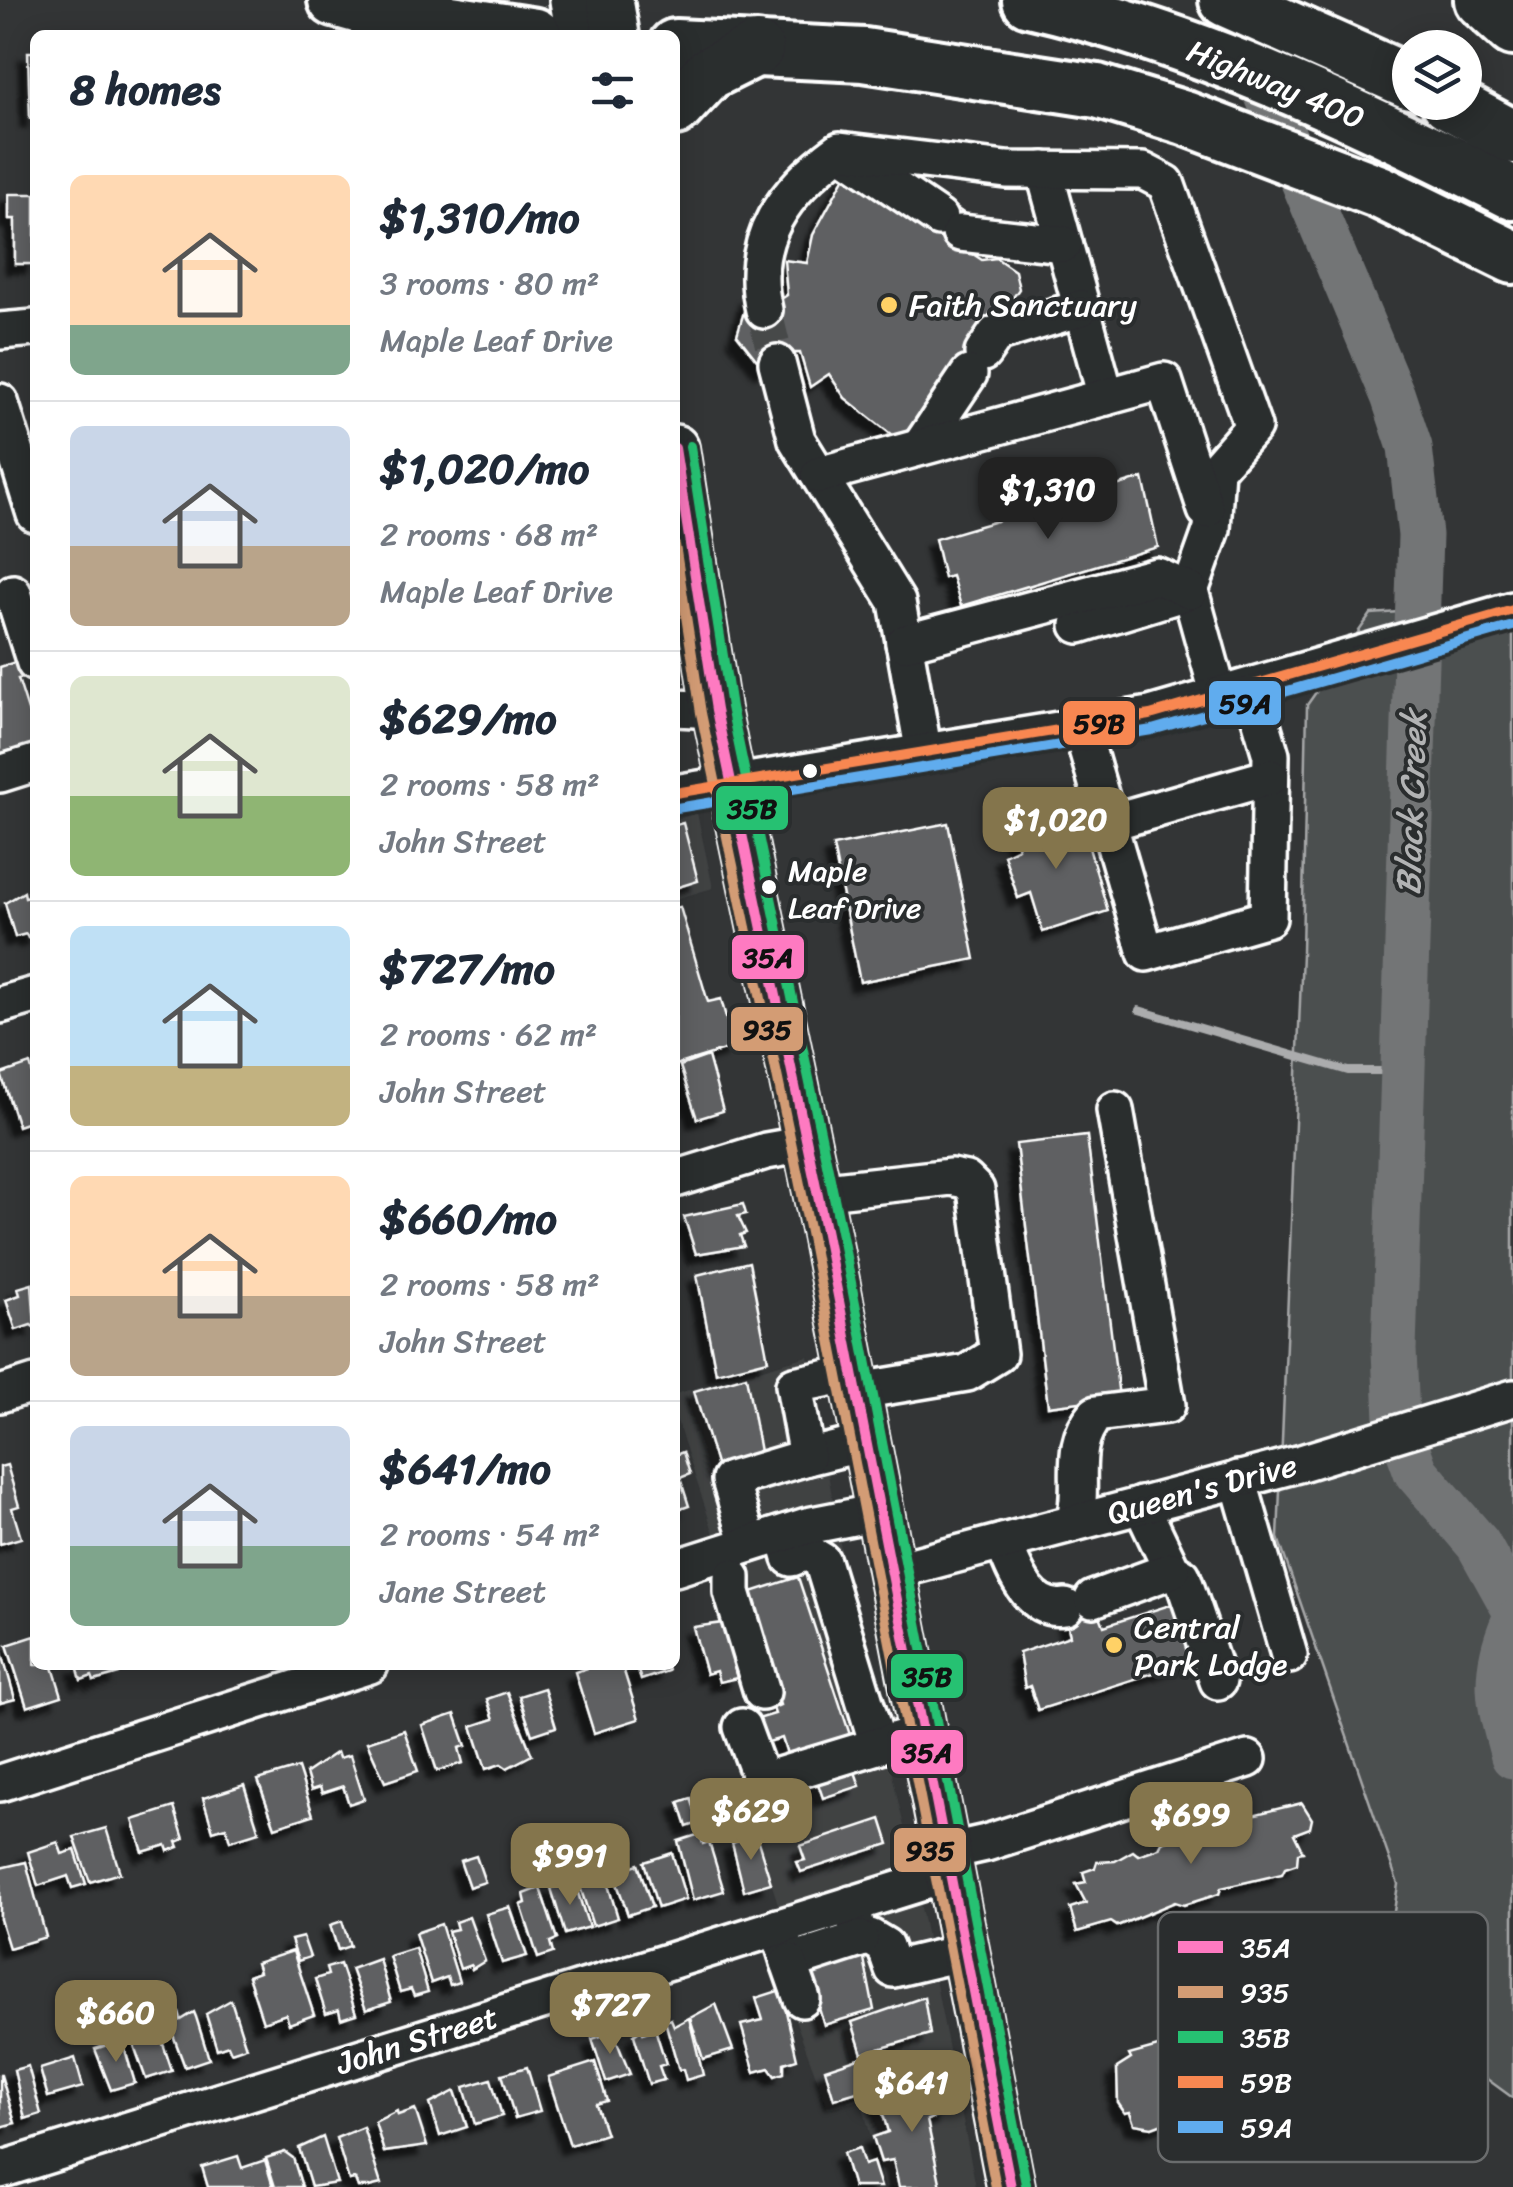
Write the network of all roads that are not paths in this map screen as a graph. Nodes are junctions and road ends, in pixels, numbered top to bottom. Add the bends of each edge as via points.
1 (335, 0) edge
2 (572, 0) edge
3 (610, 0) edge
4 (1029, 0) edge
5 (1226, 0) edge
6 (1481, 0) edge
7 (1513, 28) edge
8 (504, 30) edge
9 (578, 30) edge
10 (615, 30) edge
11 (680, 46) edge
12 (758, 48) junction
13 (1388, 72) edge
14 (680, 104) edge
15 (1480, 120) edge
16 (1513, 138) edge
17 (840, 150) junction
18 (1044, 170) junction
19 (1513, 194) edge
20 (1064, 244) junction
21 (1513, 257) edge
22 (1081, 308) junction
23 (764, 310) tunnel mouth
24 (30, 328) edge
25 (0, 331) edge
26 (777, 364) tunnel mouth
27 (1106, 397) junction
28 (0, 402) edge
29 (920, 447) junction
30 (819, 475) junction
31 (30, 498) edge
32 (680, 501) edge
33 (1212, 529) junction
34 (685, 554) edge
35 (1190, 591) junction
36 (16, 592) edge
37 (1499, 614) edge
38 (1079, 625) dead end
39 (30, 644) edge
40 (904, 644) junction
41 (1235, 691) junction
42 (696, 709) edge
43 (1081, 728) junction
44 (924, 754) junction
45 (30, 765) edge
46 (0, 774) edge
47 (1270, 777) junction
48 (732, 782) junction
49 (680, 792) edge
50 (1108, 823) junction
51 (30, 996) edge
52 (0, 1006) edge
53 (1116, 1110) dead end
54 (806, 1144) junction
55 (680, 1177) edge
56 (817, 1192) junction
57 (852, 1383) junction
58 (30, 1385) edge
59 (0, 1394) edge
60 (1513, 1398) edge
61 (864, 1443) junction
62 (807, 1457) junction
63 (1238, 1480) junction
64 (1142, 1505) junction
65 (878, 1512) junction
66 (1074, 1523) junction
67 (1003, 1542) junction
68 (788, 1546) junction
69 (735, 1558) junction
70 (680, 1567) edge
71 (1172, 1570) junction
72 (890, 1572) junction
73 (906, 1652) junction
74 (1289, 1655) dead end
75 (855, 1665) junction
76 (354, 1670) edge
77 (1218, 1681) dead end
78 (762, 1692) dead end
79 (742, 1727) dead end
80 (925, 1732) junction
81 (878, 1745) junction
82 (1248, 1760) dead end
83 (0, 1783) edge
84 (947, 1863) junction
85 (851, 1904) junction
86 (778, 1926) junction
87 (860, 1940) junction
88 (964, 1952) junction
89 (789, 1962) junction
90 (802, 1998) dead end
91 (0, 2170) edge
92 (1012, 2187) edge

1 - 8 highway
2 - 9 main road
3 - 10 main road
4 - 19 highway, Highway 400 via 1083,12 1361,116
5 - 13 highway, Highway 400
6 - 7 highway
11 - 12 highway
12 - 14 highway via 709,72
12 - 21 highway via 864,55 1097,91 1380,192
15 - 16 highway
17 - 18 street
17 - 20 street via 949,225
17 - 23 street via 798,181 763,242 757,282
18 - 20 street
18 - 33 street via 1143,171 1166,183 1253,427 1216,469
20 - 22 street
22 - 27 street
22 - 29 street via 996,334
24 - 25 street
26 - 30 street via 797,440
27 - 29 street
27 - 33 street via 1164,381
28 - 31 street
29 - 30 street
30 - 40 street via 897,602
32 - 34 main road
33 - 35 street
34 - 42 main road
35 - 38 street
35 - 40 street via 1157,576
35 - 41 street
36 - 39 street
37 - 41 street
40 - 44 street
41 - 43 street
41 - 47 street via 1270,755
42 - 48 main road
43 - 44 street
43 - 50 street
44 - 48 street
45 - 46 street
47 - 50 street
47 - 50 street via 1268,918 1146,954
48 - 49 street
48 - 54 main road
51 - 52 street
53 - 66 street via 1167,1405 1096,1414 1084,1428
54 - 55 street
54 - 56 main road
56 - 57 main road
56 - 57 street via 951,1177 976,1190 998,1354 967,1373
57 - 61 main road
57 - 62 street via 794,1385
58 - 59 street
60 - 63 street, Queen's Drive
61 - 62 street
61 - 65 main road
62 - 69 street via 730,1480
63 - 64 street, Queen's Drive
63 - 74 street
64 - 66 street, Queen's Drive
64 - 71 street
65 - 68 street
65 - 72 main road
66 - 67 street, Queen's Drive
67 - 71 street via 1030,1596 1054,1609
67 - 72 street, Queen's Drive
68 - 69 street
68 - 75 street via 822,1561
69 - 70 street
69 - 78 street via 732,1592
71 - 77 street via 1182,1576
72 - 73 main road
73 - 75 street
73 - 80 main road
75 - 81 street
76 - 83 street
79 - 81 street via 762,1781
80 - 81 street
80 - 84 main road
82 - 84 street, John Street via 986,1843
84 - 85 street, John Street
84 - 88 main road
85 - 86 street, John Street
85 - 87 street
86 - 89 street
86 - 91 street, John Street
87 - 88 street via 870,1936 885,1946 893,1969
87 - 89 street
88 - 92 main road
89 - 90 street

